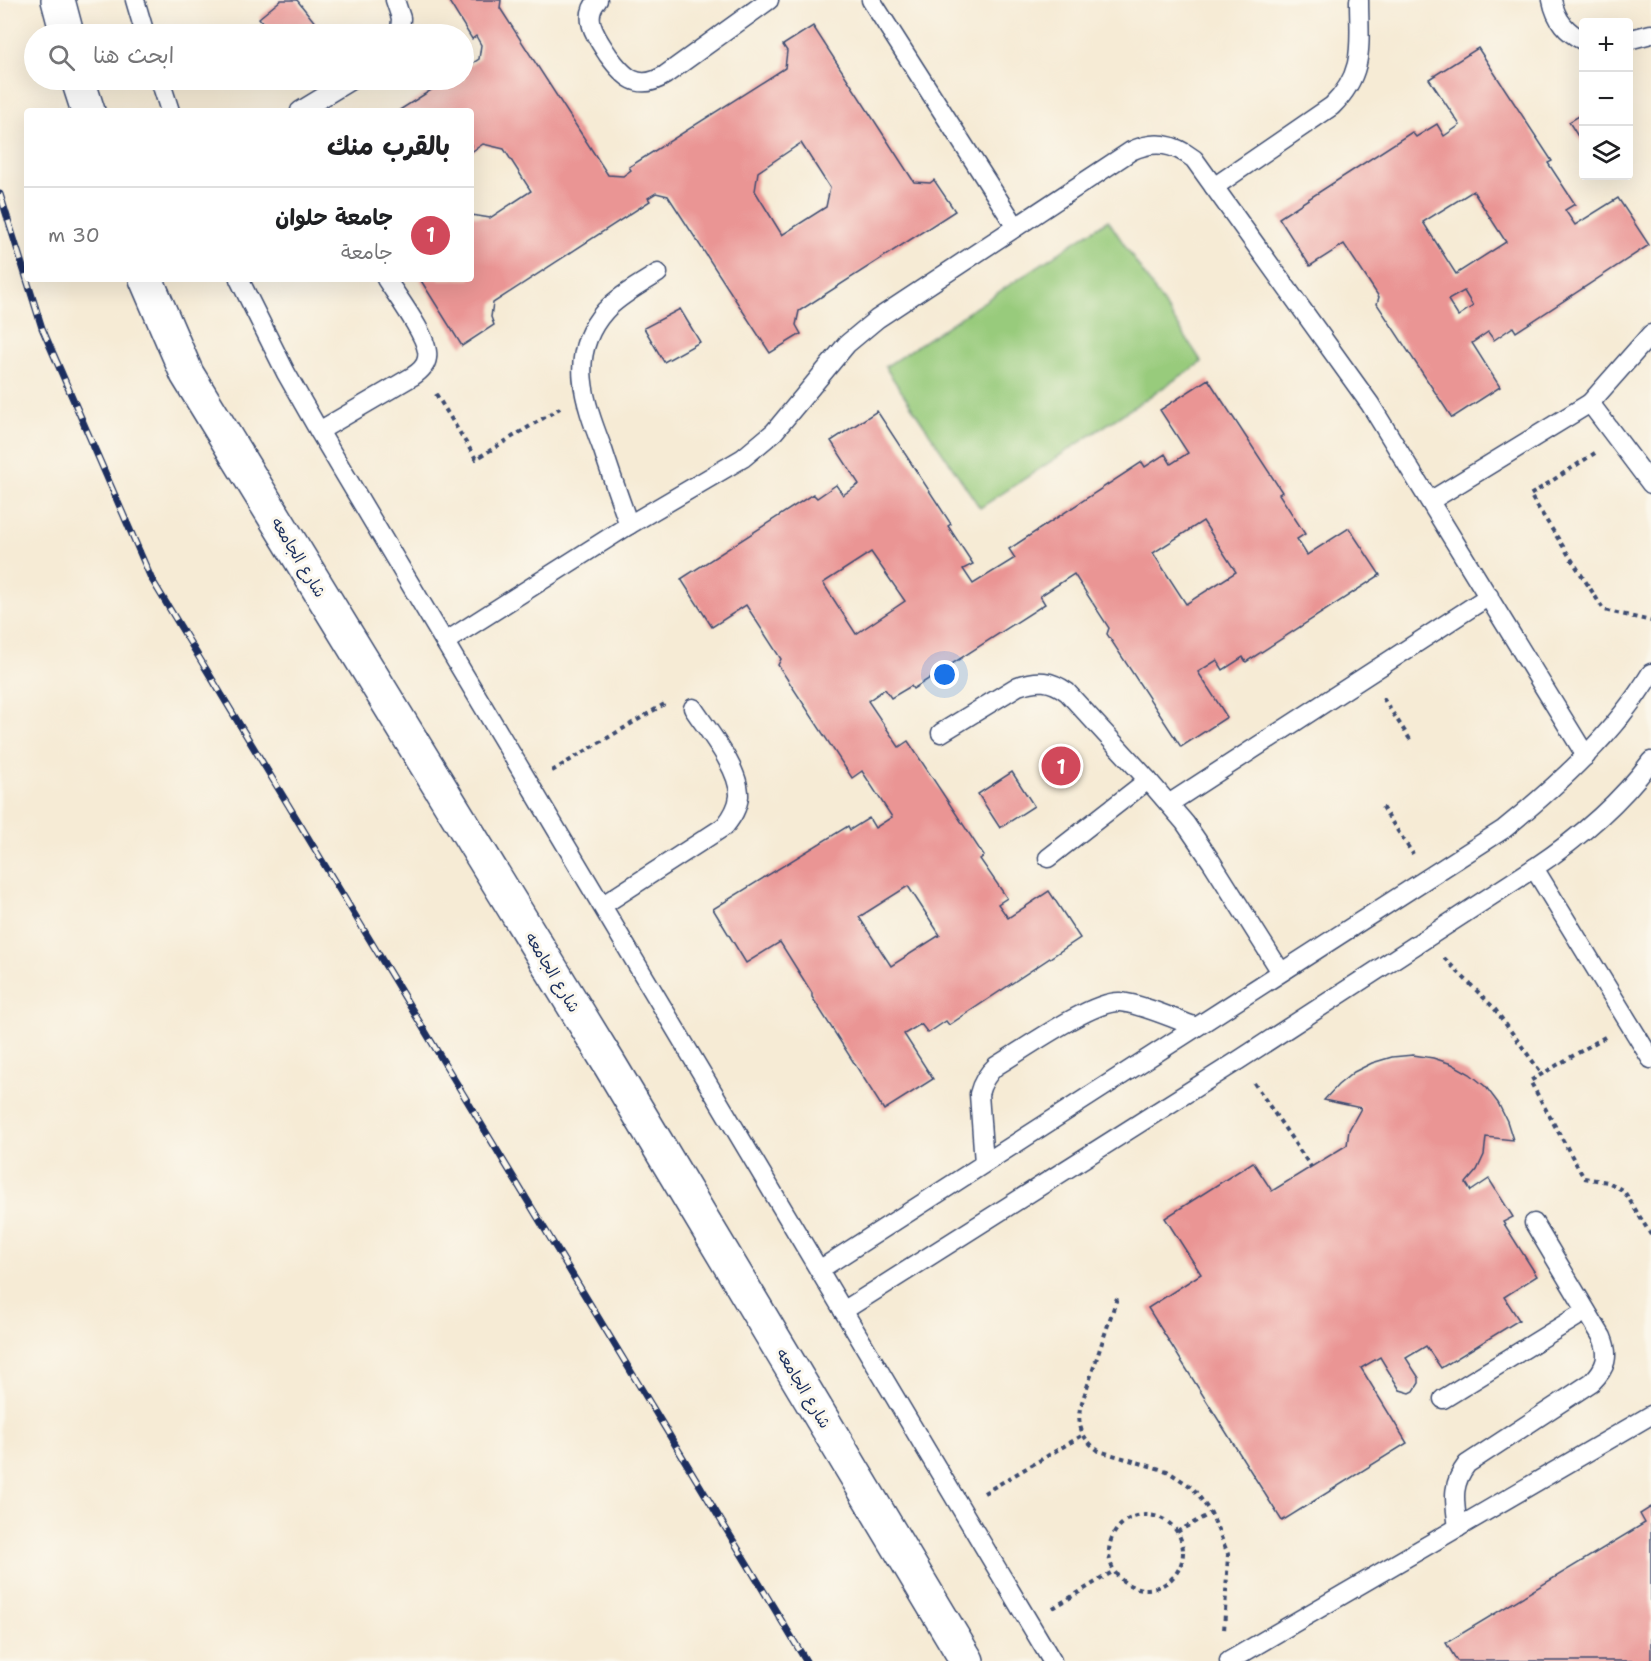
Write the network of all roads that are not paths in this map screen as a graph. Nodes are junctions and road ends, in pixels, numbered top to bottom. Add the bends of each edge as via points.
1 (58, 0) edge
2 (135, 0) edge
3 (395, 0) edge
4 (598, 0) edge
5 (769, 0) edge
6 (871, 0) edge
7 (1359, 0) edge
8 (1552, 0) edge
9 (64, 24) edge
10 (142, 24) edge
11 (401, 24) edge
12 (1651, 34) edge
13 (1579, 38) edge
14 (1633, 39) edge
15 (81, 90) edge
16 (163, 90) edge
17 (335, 90) edge
18 (87, 108) edge
19 (169, 108) edge
20 (305, 108) edge
21 (1215, 187) junction
22 (1016, 227) junction
23 (658, 273) dead end
24 (147, 282) edge
25 (240, 282) edge
26 (388, 282) edge
27 (1651, 334) edge
28 (1590, 403) junction
29 (320, 431) junction
30 (1651, 484) edge
31 (1430, 501) junction
32 (629, 525) junction
33 (1489, 596) junction
34 (445, 642) junction
35 (1651, 672) edge
36 (693, 708) road end
37 (941, 733) dead end
38 (1586, 756) junction
39 (1651, 760) edge
40 (1148, 780) junction
41 (1170, 804) junction
42 (1048, 858) dead end
43 (1534, 868) junction
44 (603, 905) junction
45 (1281, 972) junction
46 (1196, 1027) junction
47 (1651, 1059) edge
48 (984, 1163) junction
49 (1534, 1223) dead end
50 (819, 1270) junction
51 (843, 1311) junction
52 (1586, 1311) junction
53 (1443, 1400) dead end
54 (1651, 1415) edge
55 (1458, 1528) junction
56 (967, 1661) edge
57 (1052, 1661) edge
58 (1230, 1661) edge

1 - 9 street
2 - 10 lane
3 - 11 lane
4 - 5 lane via 590,18 594,33 619,71 637,82 647,82 665,75
6 - 22 lane
7 - 21 lane via 1357,65 1343,94 1332,106
8 - 13 lane via 1561,23
12 - 14 lane
15 - 18 street
16 - 19 lane
17 - 20 lane
21 - 22 lane via 1194,159 1170,145 1157,143 1131,151
21 - 31 lane via 1370,404
22 - 32 lane via 876,319 847,344 781,424 743,458
23 - 32 lane via 620,297 605,312 584,349 581,371 583,394
24 - 56 street, شارع الجامعه via 187,374 610,1065
25 - 29 lane
26 - 29 lane via 427,346 428,358 421,370
27 - 28 lane
28 - 30 lane
28 - 31 lane
29 - 34 lane
31 - 33 lane
32 - 34 lane
33 - 38 lane
33 - 41 lane
34 - 44 lane
35 - 38 lane
36 - 44 lane via 737,781 739,798 735,813 725,826
37 - 40 lane via 1018,686 1044,681 1067,692
38 - 45 lane via 1504,829
39 - 43 lane via 1597,821
40 - 41 lane
40 - 42 lane
41 - 45 lane
43 - 47 lane
43 - 51 lane
44 - 50 lane
45 - 46 lane
46 - 48 lane
46 - 48 lane via 1134,1005 1110,1002 996,1066 988,1073 979,1094
48 - 50 lane
49 - 52 lane
50 - 51 lane
51 - 57 lane
52 - 53 lane
52 - 55 lane via 1606,1347 1604,1367 1592,1382 1467,1464 1455,1484
54 - 55 lane
55 - 58 lane

